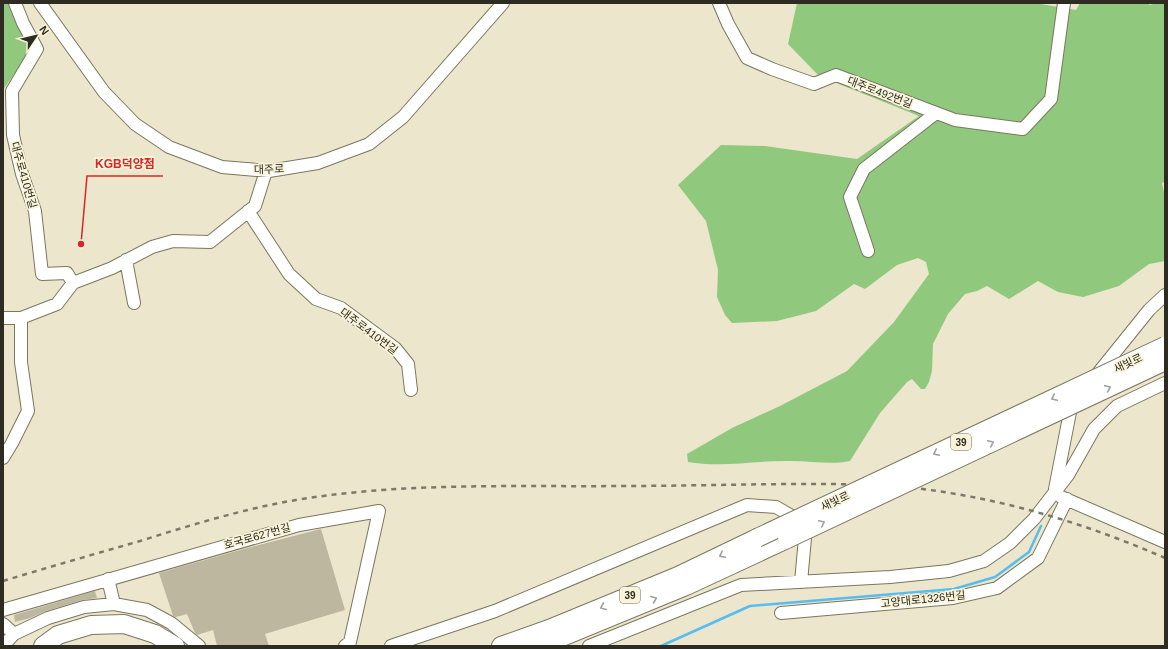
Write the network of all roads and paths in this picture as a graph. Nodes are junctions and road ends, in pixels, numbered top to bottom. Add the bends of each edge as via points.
1 (15, 3) edge
2 (40, 3) edge
3 (503, 3) edge
4 (719, 3) edge
5 (1064, 3) edge
6 (936, 113) junction
7 (266, 171) junction
8 (248, 211) junction
9 (868, 250) dead end
10 (126, 260) junction
11 (73, 282) junction
12 (1165, 295) edge
13 (134, 303) dead end
14 (3, 318) edge
15 (21, 318) junction
16 (1165, 346) edge
17 (1165, 361) edge
18 (1165, 383) edge
19 (411, 390) dead end
20 (3, 458) edge
21 (1054, 494) junction
22 (1067, 500) junction
23 (1165, 542) edge
24 (108, 578) junction
25 (801, 582) junction
26 (114, 604) junction
27 (3, 610) edge
28 (781, 613) dead end
29 (3, 624) edge
30 (14, 634) junction
31 (3, 646) edge
32 (42, 646) edge
33 (52, 646) edge
34 (160, 646) edge
35 (175, 646) edge
36 (199, 646) edge
37 (344, 646) edge
38 (391, 646) edge
39 (501, 646) edge
40 (540, 646) edge
41 (589, 646) edge

1 - 11 street, 대주로410번길 via 37,49 12,91 13,135 22,174 35,211 42,274 67,273
2 - 7 street, 대주로 via 104,92 135,124 169,147 222,168
3 - 7 street, 대주로 via 403,117 369,144 318,164
4 - 6 street, 대주로492번길 via 747,58 814,84 836,75
5 - 6 street, 대주로492번길 via 1052,99 1023,129 955,120
6 - 9 street via 864,169 850,197
7 - 8 street via 255,206
8 - 10 street via 210,242 173,242 152,247
8 - 19 street, 대주로410번길 via 289,274 316,299 340,308 394,348 408,364
10 - 11 street via 112,268
10 - 13 street
11 - 15 street via 57,304
12 - 21 street via 1071,407
14 - 15 street
15 - 20 street via 22,362 28,411
16 -> 39 highway, 새빛로 / 39, bridge via 678,576
40 -> 17 highway, 새빛로 / 39, bridge via 686,586
18 - 21 street via 1117,406 1094,429
21 - 22 street
21 - 25 street via 1010,543 984,561 949,571
22 - 23 street
22 - 28 street, 고양대로1326번길 via 1038,558 997,588 953,598
24 - 26 street
24 - 27 street, 호국로627번길
24 - 37 street, 호국로627번길 via 299,525 379,511 350,642
25 - 38 street via 805,538 795,518 776,507 747,505 496,611
25 - 41 street via 741,585
26 - 30 street via 84,607 48,618
26 - 36 street via 147,610 171,623
29 - 30 street
30 - 31 street
32 - 35 highway via 58,635 91,625 124,624 156,634
33 - 34 highway via 91,632 123,632

